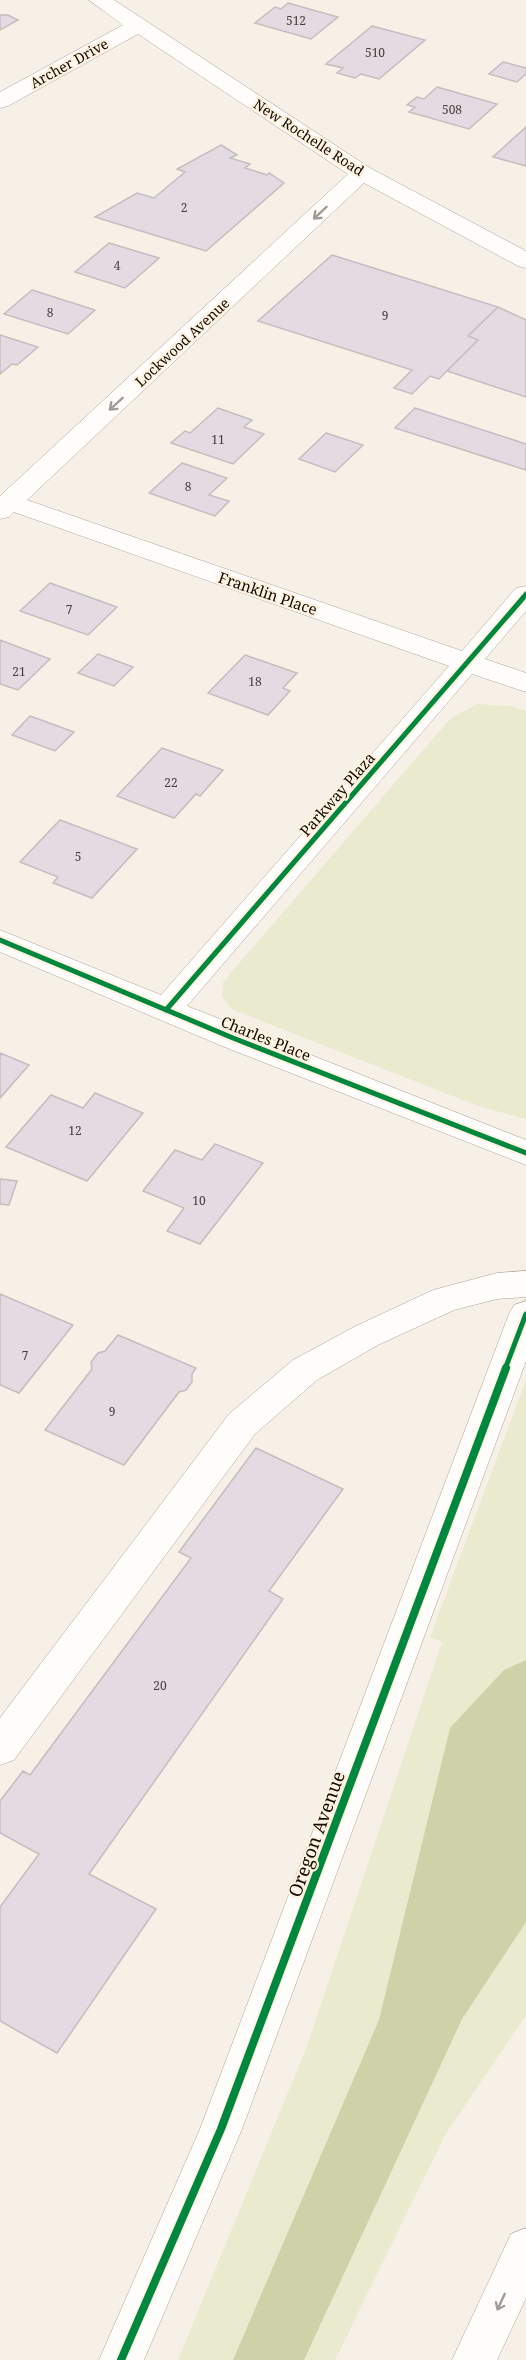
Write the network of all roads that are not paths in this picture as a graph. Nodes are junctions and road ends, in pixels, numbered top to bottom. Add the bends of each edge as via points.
1 (100, 0) edge
2 (139, 25) junction
3 (0, 101) edge
4 (362, 173) junction
5 (526, 261) edge
6 (5, 507) edge
7 (526, 594) edge
8 (466, 662) junction
9 (526, 683) edge
10 (0, 940) edge
11 (166, 1010) junction
12 (526, 1153) edge
13 (526, 1284) edge
14 (526, 1314) edge
15 (0, 1748) edge
16 (526, 2249) edge
17 (121, 2360) edge
18 (474, 2360) edge

1 - 2 main road, New Rochelle Road
2 - 3 main road, Archer Drive
2 - 4 main road, New Rochelle Road
4 - 5 main road, New Rochelle Road
4 -> 6 main road, Lockwood Avenue
6 - 8 main road, Franklin Place
7 - 8 main road, Parkway Plaza
8 - 9 main road, Franklin Place
8 - 11 main road, Parkway Plaza
10 - 11 main road, Charles Place
11 - 12 main road, Charles Place
13 - 15 main road via 497,1286 446,1299 366,1336 305,1370 242,1424
14 - 17 main road, Oregon Avenue via 221,2129
16 -> 18 main road

